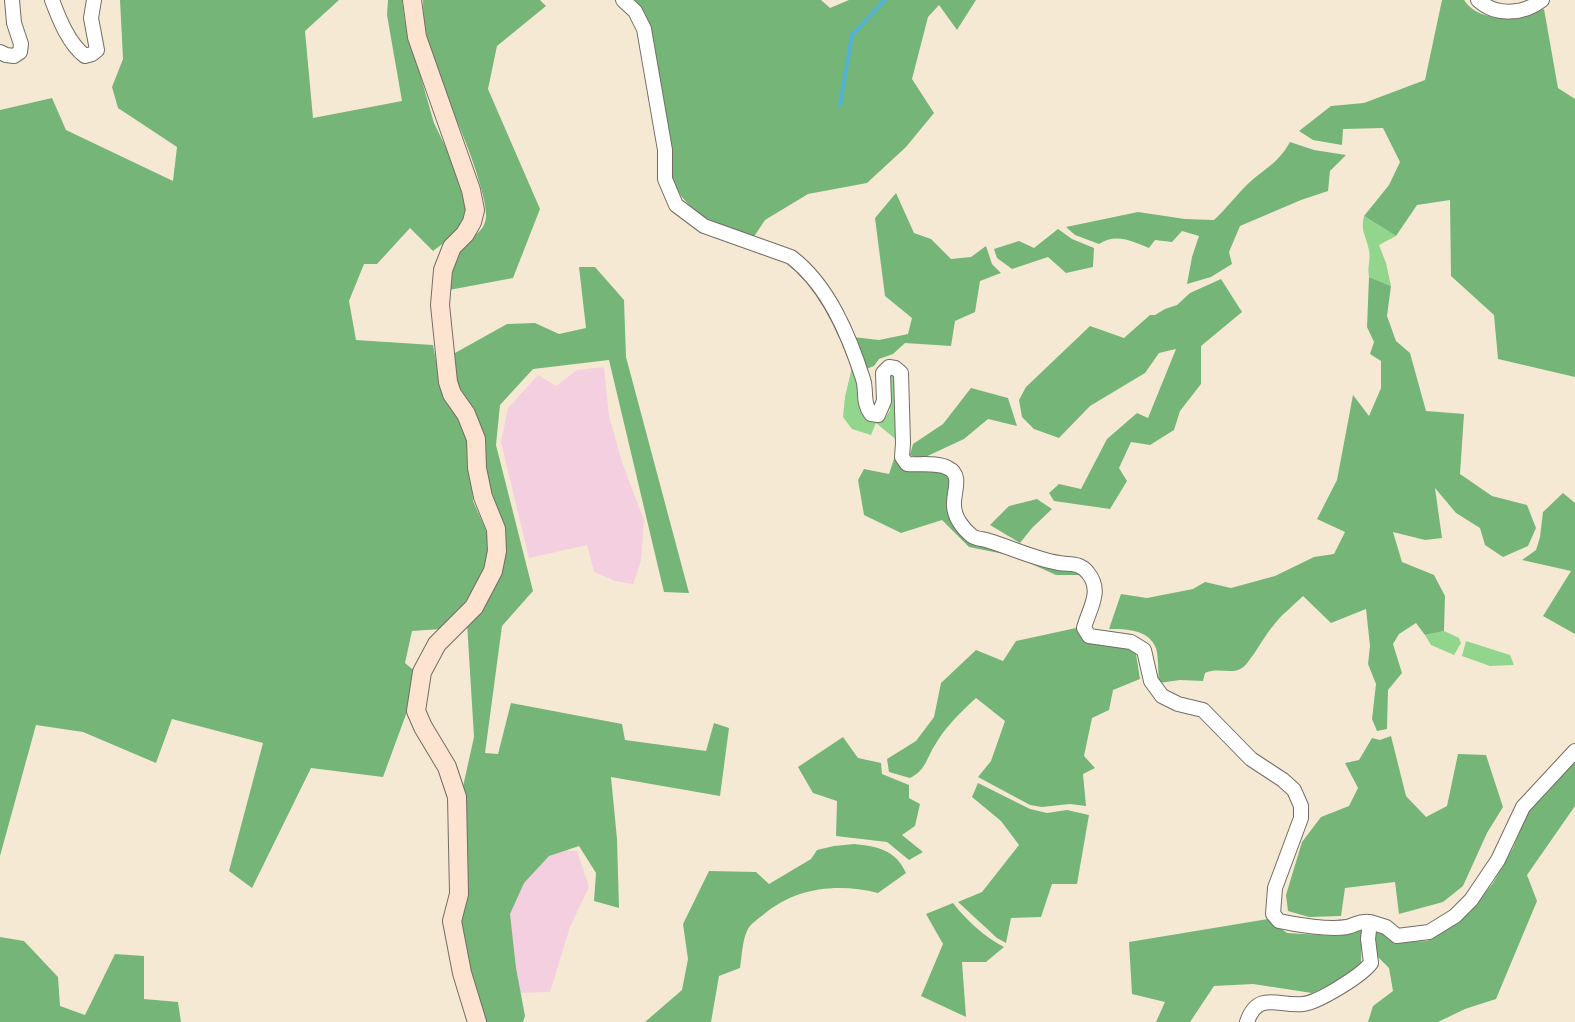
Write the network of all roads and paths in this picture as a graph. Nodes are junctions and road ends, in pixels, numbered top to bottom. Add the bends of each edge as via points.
1 (12, 0) edge
2 (52, 0) edge
3 (94, 0) edge
4 (412, 0) edge
5 (418, 0) edge
6 (623, 0) edge
7 (1478, 0) edge
8 (1542, 0) edge
9 (417, 37) junction
10 (0, 52) edge
11 (1575, 750) edge
12 (1370, 922) junction
13 (477, 1022) edge
14 (1247, 1022) edge

1 - 10 street via 20,52 14,56
2 - 3 street via 85,56 97,50 91,18
4 - 9 main road
5 - 9 street
6 - 12 street via 635,11 644,29 665,150 665,179 676,205 704,226 801,264 821,286 837,316 858,362 870,414 878,415 882,408 883,373 889,367 901,373 902,458 908,464 947,467 954,472 957,479 953,506 957,520 973,537 1036,558 1077,564 1088,572 1096,596 1084,628 1089,636 1131,642 1144,650 1151,681 1162,696 1203,710 1251,759 1294,790 1301,818 1275,888 1273,914 1279,921 1335,927
7 - 8 street via 1499,12 1520,11
9 - 13 main road via 475,210 443,270 440,305 447,381 476,439 483,497 496,529 493,571 474,607 437,644 422,672 416,711 447,767 457,797 459,894 452,921
11 - 12 street via 1523,807 1498,860 1455,916 1429,932 1397,936
12 - 14 street via 1371,963 1365,971 1304,1005 1272,1001 1261,1004 1250,1012

